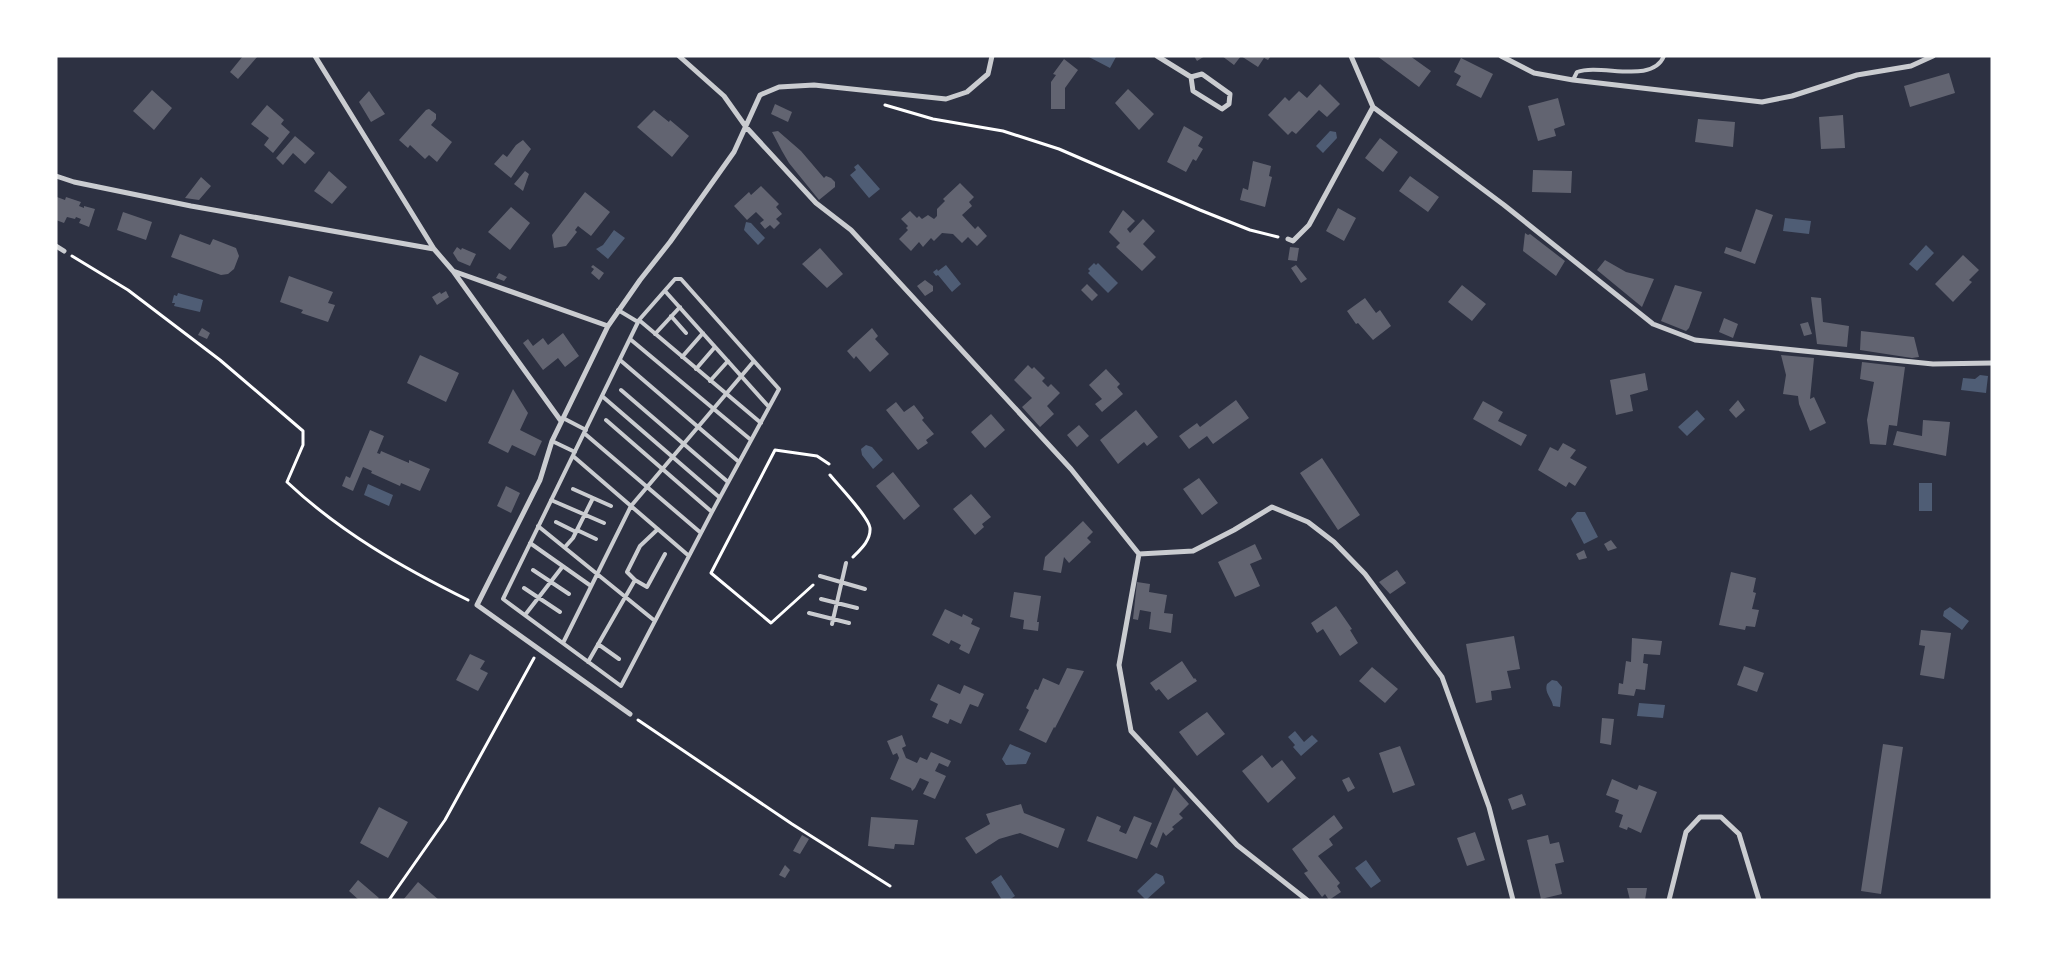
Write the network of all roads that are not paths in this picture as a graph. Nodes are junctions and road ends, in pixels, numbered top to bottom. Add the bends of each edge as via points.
1 (315, 56) edge
2 (679, 56) edge
3 (992, 56) edge
4 (1157, 56) edge
5 (1351, 56) edge
6 (1501, 56) edge
7 (1664, 56) edge
8 (1934, 56) edge
9 (1191, 77) junction
10 (1574, 80) junction
11 (1373, 107) junction
12 (746, 127) junction
13 (56, 176) edge
14 (1288, 239) road end
15 (56, 246) edge
16 (434, 249) junction
17 (64, 251) road end
18 (453, 271) junction
19 (665, 291) junction
20 (680, 307) junction
21 (618, 310) junction
22 (671, 316) junction
23 (639, 321) junction
24 (608, 326) junction
25 (686, 333) dead end
26 (703, 333) junction
27 (655, 334) junction
28 (630, 339) junction
29 (716, 347) junction
30 (682, 356) junction
31 (620, 360) junction
32 (728, 361) junction
33 (754, 362) junction
34 (1992, 363) edge
35 (696, 369) junction
36 (742, 376) junction
37 (710, 380) junction
38 (622, 390) dead end
39 (726, 394) junction
40 (602, 396) junction
41 (769, 407) junction
42 (714, 409) junction
43 (562, 420) junction
44 (606, 420) dead end
45 (761, 423) junction
46 (698, 427) junction
47 (585, 431) junction
48 (751, 440) junction
49 (552, 441) junction
50 (683, 444) junction
51 (574, 454) junction
52 (672, 457) junction
53 (739, 462) junction
54 (662, 469) junction
55 (728, 482) junction
56 (647, 487) junction
57 (572, 489) dead end
58 (719, 497) junction
59 (593, 498) junction
60 (551, 500) junction
61 (612, 506) dead end
62 (631, 506) junction
63 (712, 512) junction
64 (585, 515) junction
65 (556, 522) dead end
66 (604, 523) dead end
67 (538, 526) junction
68 (658, 529) junction
69 (577, 531) junction
70 (701, 533) junction
71 (596, 539) dead end
72 (530, 543) junction
73 (565, 547) junction
74 (665, 554) dead end
75 (1139, 554) junction
76 (689, 556) junction
77 (846, 563) road end
78 (563, 566) junction
79 (533, 570) dead end
80 (597, 574) junction
81 (820, 576) dead end
82 (635, 580) junction
83 (551, 582) junction
84 (842, 582) junction
85 (591, 586) junction
86 (524, 588) dead end
87 (865, 589) dead end
88 (569, 594) dead end
89 (625, 597) junction
90 (538, 598) junction
91 (821, 599) dead end
92 (837, 603) junction
93 (857, 608) dead end
94 (560, 612) dead end
95 (809, 613) dead end
96 (525, 615) junction
97 (655, 621) junction
98 (833, 621) junction
99 (849, 623) dead end
100 (563, 643) junction
101 (598, 644) junction
102 (619, 659) dead end
103 (588, 662) junction
104 (630, 714) road end
105 (1307, 900) edge
106 (1513, 900) edge
107 (1669, 900) edge
108 (1759, 900) edge

1 - 16 street
2 - 12 street via 724,96
3 - 12 street via 988,74 967,92 946,99 814,85 779,88 760,95
4 - 9 street
5 - 11 street
6 - 10 street via 1534,73
7 - 10 lane via 1661,63 1646,72 1586,68 1577,72
8 - 10 street via 1911,66 1857,75 1762,102
9 - 9 street via 1202,74 1230,94 1229,104 1222,108 1193,91
11 - 14 street via 1309,225 1293,241
11 - 34 street via 1504,205 1653,324 1695,340 1933,364
12 - 21 street via 734,152
12 - 75 street via 816,203 852,230 1071,469
13 - 16 street via 191,206
15 - 17 street
16 - 18 street
18 - 24 street
18 - 43 street
19 - 20 lane
19 - 23 lane
19 - 33 lane via 675,279 681,280
20 - 22 lane
20 - 26 lane
21 - 23 lane
21 - 24 street
22 - 25 lane
22 - 27 lane
23 - 27 lane
23 - 28 lane
24 - 43 street
26 - 29 lane
26 - 30 lane
27 - 30 lane
28 - 31 lane
28 - 42 lane
29 - 32 lane
29 - 35 lane
30 - 35 lane
31 - 40 lane
31 - 46 lane
32 - 36 lane
32 - 37 lane
33 - 36 lane
33 - 41 lane via 779,389
35 - 37 lane
36 - 39 lane
36 - 41 lane
37 - 39 lane
38 - 50 lane
39 - 42 lane
39 - 45 lane
40 - 47 lane
40 - 52 lane
41 - 45 lane
42 - 46 lane
42 - 48 lane
43 - 47 lane
43 - 49 street
44 - 54 lane
45 - 48 lane
46 - 50 lane
46 - 53 lane
47 - 51 lane
47 - 56 lane
48 - 53 lane
49 - 51 lane
49 - 104 street via 540,480 477,605
50 - 52 lane
50 - 55 lane
51 - 60 lane
51 - 62 lane
52 - 54 lane
52 - 58 lane
53 - 55 lane
54 - 56 lane
54 - 63 lane
55 - 58 lane
56 - 62 lane
56 - 70 lane
57 - 59 lane
58 - 63 lane
59 - 61 lane
59 - 64 lane
60 - 64 lane
60 - 67 lane
62 - 68 lane
62 - 80 lane
63 - 70 lane
64 - 66 lane
64 - 69 lane
65 - 69 lane
67 - 72 lane
67 - 73 lane
68 - 76 lane
68 - 82 lane via 640,546 627,572
69 - 71 lane
69 - 73 lane
70 - 76 lane
72 - 78 lane
72 - 96 lane via 503,599
73 - 80 lane
74 - 82 lane via 647,587
75 - 105 street via 1119,665 1131,730 1237,845
75 - 106 street via 1192,551 1272,507 1308,522 1334,542 1365,574 1442,677 1489,807
76 - 97 lane
77 - 84 lane
78 - 83 lane
78 - 85 lane
79 - 83 lane
80 - 85 lane
80 - 89 lane
81 - 84 lane
82 - 89 lane
83 - 88 lane
83 - 90 lane
84 - 87 lane
84 - 92 lane
85 - 100 lane
86 - 90 lane
89 - 97 lane
89 - 101 lane
90 - 94 lane
90 - 96 lane
91 - 92 lane
92 - 93 lane
92 - 98 lane
95 - 98 lane
96 - 100 lane
97 - 103 lane via 621,686
98 - 99 lane
100 - 103 lane
101 - 102 lane
101 - 103 lane
107 - 108 street via 1686,832 1700,817 1721,817 1739,834

